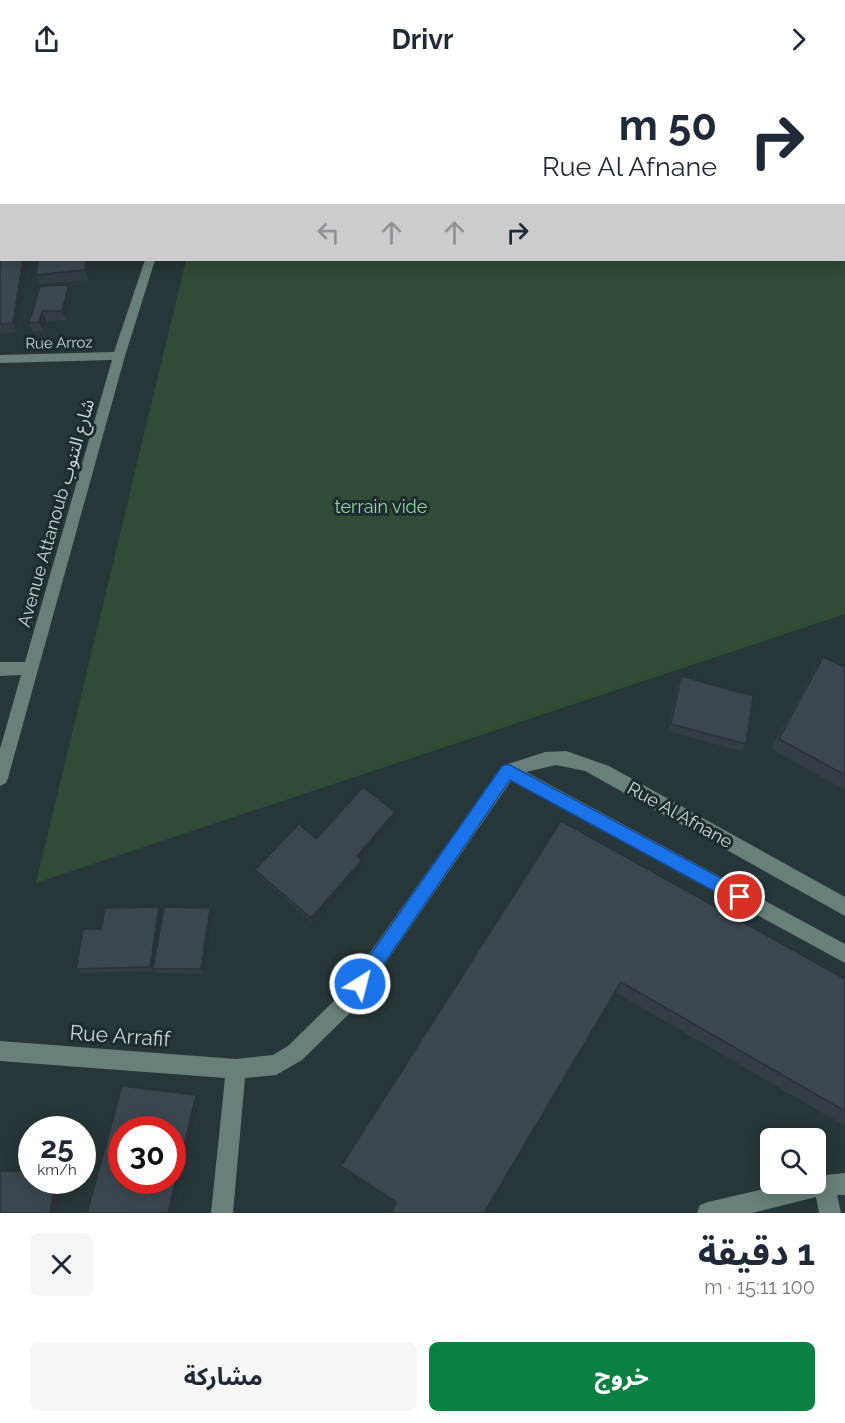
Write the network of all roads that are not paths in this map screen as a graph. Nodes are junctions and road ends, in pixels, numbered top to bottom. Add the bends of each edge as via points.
1 (150, 261) edge
2 (120, 356) junction
3 (0, 359) edge
4 (31, 668) junction
5 (0, 669) edge
6 (508, 771) junction
7 (0, 778) edge
8 (845, 907) edge
9 (845, 954) edge
10 (0, 1051) edge
11 (236, 1069) junction
12 (835, 1184) edge
13 (222, 1213) edge
14 (708, 1213) edge
15 (830, 1213) edge

1 - 2 street, Avenue Attanoub شارع التنوب
2 - 3 street, Rue Arroz
2 - 4 street, Avenue Attanoub شارع التنوب
4 - 5 street
4 - 7 street, Avenue Attanoub شارع التنوب
6 - 8 street, Rue Al Afnane via 538,759 575,759
6 - 9 street
6 - 11 street via 347,1002 295,1053 276,1065
10 - 11 street, Rue Arrafif
11 - 13 street
12 - 14 street
12 - 15 street

